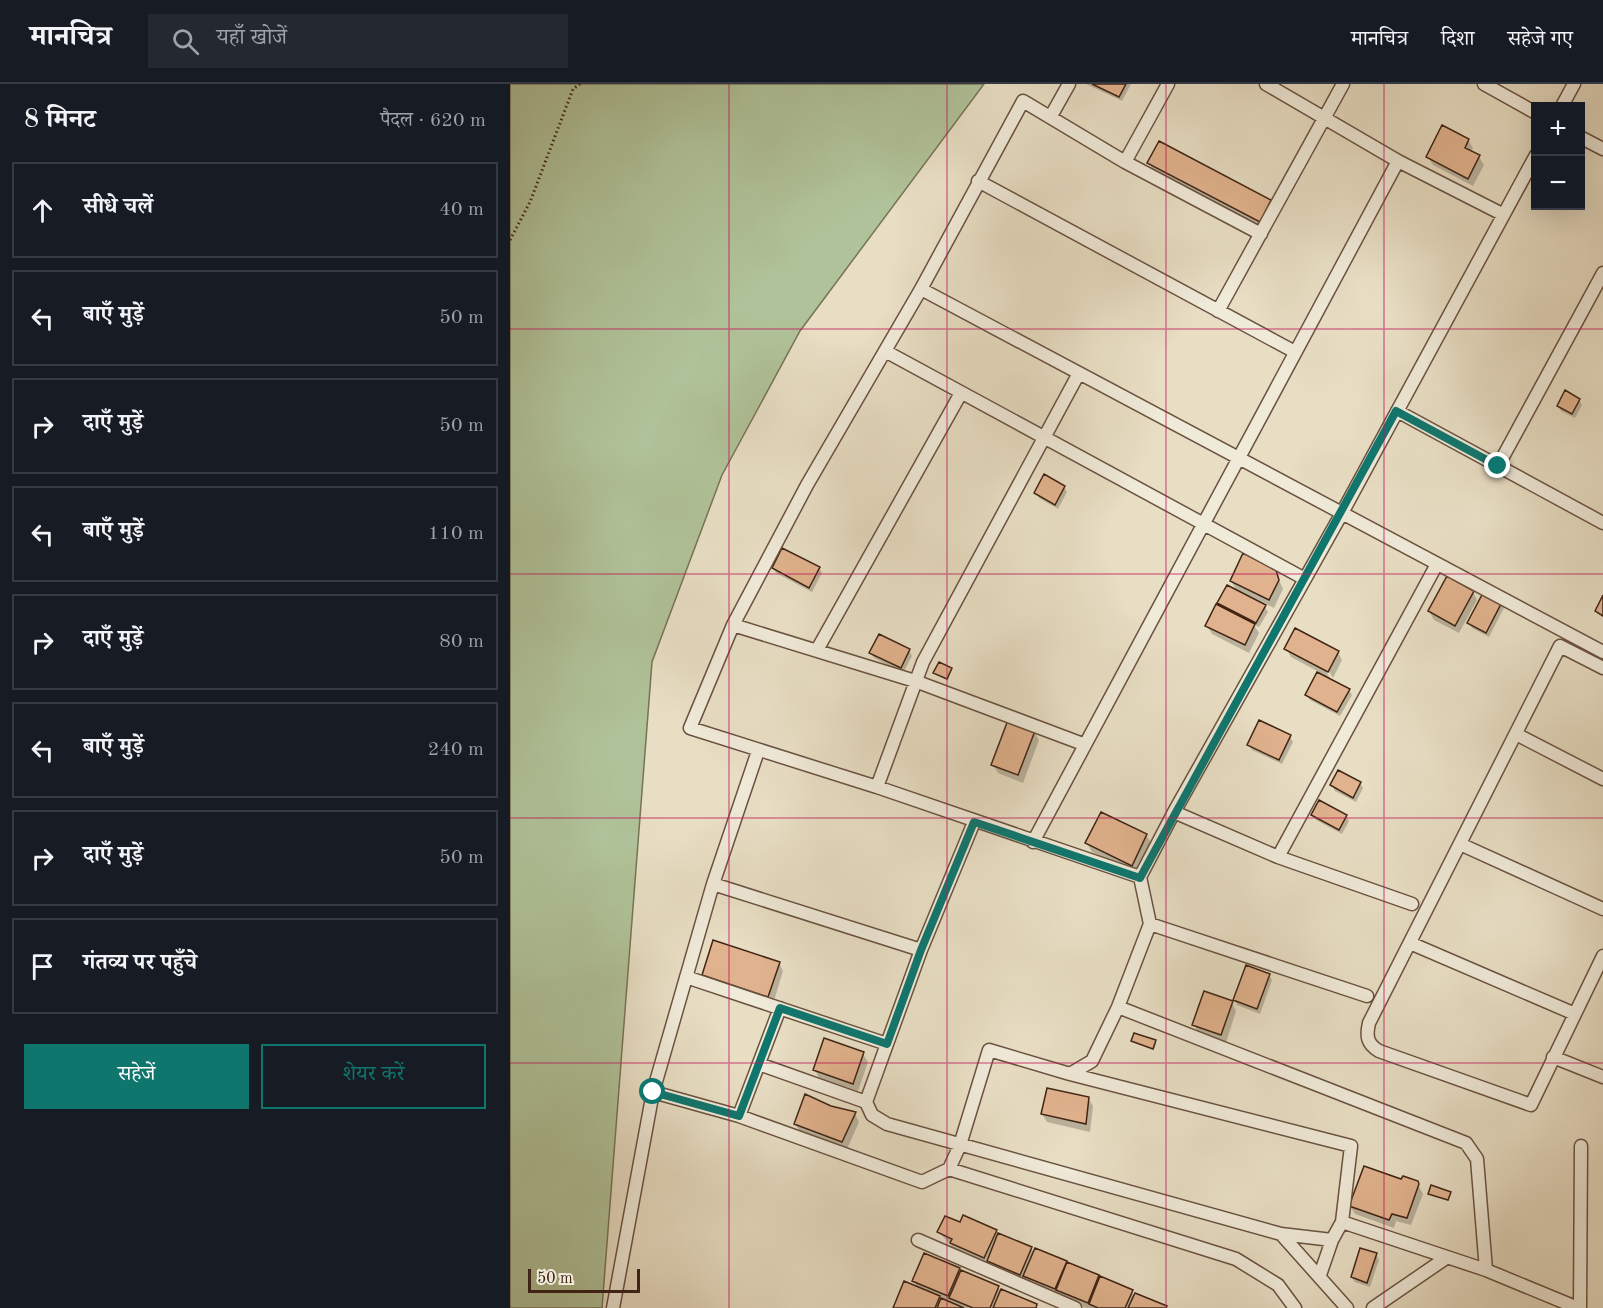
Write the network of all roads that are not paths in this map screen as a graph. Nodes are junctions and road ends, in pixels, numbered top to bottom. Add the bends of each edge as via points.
1 (1069, 84) edge
2 (1168, 84) edge
3 (1266, 84) edge
4 (1342, 84) edge
5 (1484, 84) edge
6 (1574, 84) edge
7 (1564, 102) edge
8 (1531, 110) edge
9 (1050, 116) junction
10 (1326, 118) junction
11 (1585, 139) edge
12 (1603, 149) edge
13 (1535, 156) edge
14 (1398, 161) junction
15 (1125, 162) junction
16 (978, 181) junction
17 (1503, 214) junction
18 (1261, 234) junction
19 (1603, 275) edge
20 (921, 289) junction
21 (1218, 311) junction
22 (885, 351) junction
23 (1295, 352) junction
24 (1079, 373) junction
25 (961, 393) junction
26 (1396, 411) junction
27 (1046, 437) junction
28 (1239, 458) junction
29 (1498, 466) junction
30 (1342, 513) junction
31 (1603, 523) edge
32 (1202, 525) junction
33 (1437, 564) junction
34 (1305, 579) junction
35 (733, 625) junction
36 (817, 650) junction
37 (1603, 652) edge
38 (1603, 668) edge
39 (915, 681) junction
40 (1516, 734) junction
41 (1083, 744) junction
42 (758, 751) junction
43 (1603, 779) edge
44 (877, 787) junction
45 (1174, 812) junction
46 (974, 822) junction
47 (1033, 842) junction
48 (1460, 844) junction
49 (1278, 857) junction
50 (1140, 878) junction
51 (713, 884) junction
52 (1412, 904) dead end
53 (1603, 909) edge
54 (1150, 924) junction
55 (1410, 943) junction
56 (921, 950) junction
57 (1603, 956) edge
58 (686, 977) junction
59 (1367, 996) dead end
60 (1118, 1007) junction
61 (780, 1008) junction
62 (1575, 1014) junction
63 (887, 1044) junction
64 (1553, 1057) junction
65 (759, 1064) junction
66 (1070, 1074) junction
67 (1603, 1077) edge
68 (653, 1092) junction
69 (866, 1102) junction
70 (739, 1116) junction
71 (960, 1145) junction
72 (1581, 1146) dead end
73 (949, 1169) junction
74 (1342, 1222) junction
75 (1281, 1234) junction
76 (1332, 1239) junction
77 (918, 1240) dead end
78 (1446, 1258) junction
79 (1486, 1270) junction
80 (1320, 1275) junction
81 (613, 1308) edge
82 (1075, 1308) edge
83 (1295, 1308) edge
84 (1347, 1308) edge
85 (1373, 1308) edge
86 (1579, 1308) edge

1 - 9 street
2 - 15 street
3 - 10 street
4 - 10 street
5 - 8 street
6 - 7 street
9 - 15 street
9 - 16 street via 1023,101
10 - 14 street
10 - 18 street
11 - 12 street
13 - 17 street
14 - 17 street
14 - 23 street
15 - 18 street
16 - 20 street
16 - 21 street
17 - 26 street
18 - 21 street
19 - 29 street
20 - 22 street
20 - 24 street
21 - 23 street
22 - 25 street
22 - 35 street via 807,485
23 - 28 street
24 - 27 street
24 - 28 street
25 - 27 street
25 - 36 street
26 - 29 street
26 - 30 street
27 - 32 street
27 - 39 street
28 - 30 street
28 - 32 street
29 - 31 street
30 - 33 street
30 - 34 street
32 - 34 street
32 - 41 street
33 - 37 street
33 - 49 street
34 - 45 street
35 - 36 street
35 - 42 street via 690,728
36 - 39 street
38 - 40 street via 1560,646
39 - 41 street
39 - 44 street
40 - 43 street
40 - 48 street
41 - 47 street
42 - 44 street
42 - 51 street
44 - 46 street
45 - 49 street
45 - 50 street
46 - 47 street
46 - 56 street
47 - 50 street
48 - 53 street
48 - 55 street
49 - 52 street
50 - 54 street
51 - 56 street
51 - 58 street
54 - 59 street
54 - 60 street
55 - 62 street
55 - 64 street via 1370,1023 1368,1039 1372,1046 1531,1105
56 - 63 street
57 - 62 street
58 - 61 street
58 - 68 street
60 - 66 street via 1092,1061
60 - 79 street via 1466,1143 1478,1159
61 - 63 street
61 - 65 street
62 - 64 street
63 - 69 street
64 - 67 street
65 - 69 street
65 - 70 street
66 - 71 street via 989,1050
66 - 74 street via 1351,1146
68 - 70 street
68 - 81 street
69 - 71 street via 873,1115 887,1124
70 - 73 street via 922,1182
71 - 73 street
71 - 75 street
72 - 86 street
73 - 83 street via 1236,1259 1278,1285
74 - 76 street
74 - 78 street
75 - 76 street
75 - 80 street
76 - 80 street
77 - 82 street
78 - 79 street
78 - 85 street
79 - 86 street
80 - 84 street

